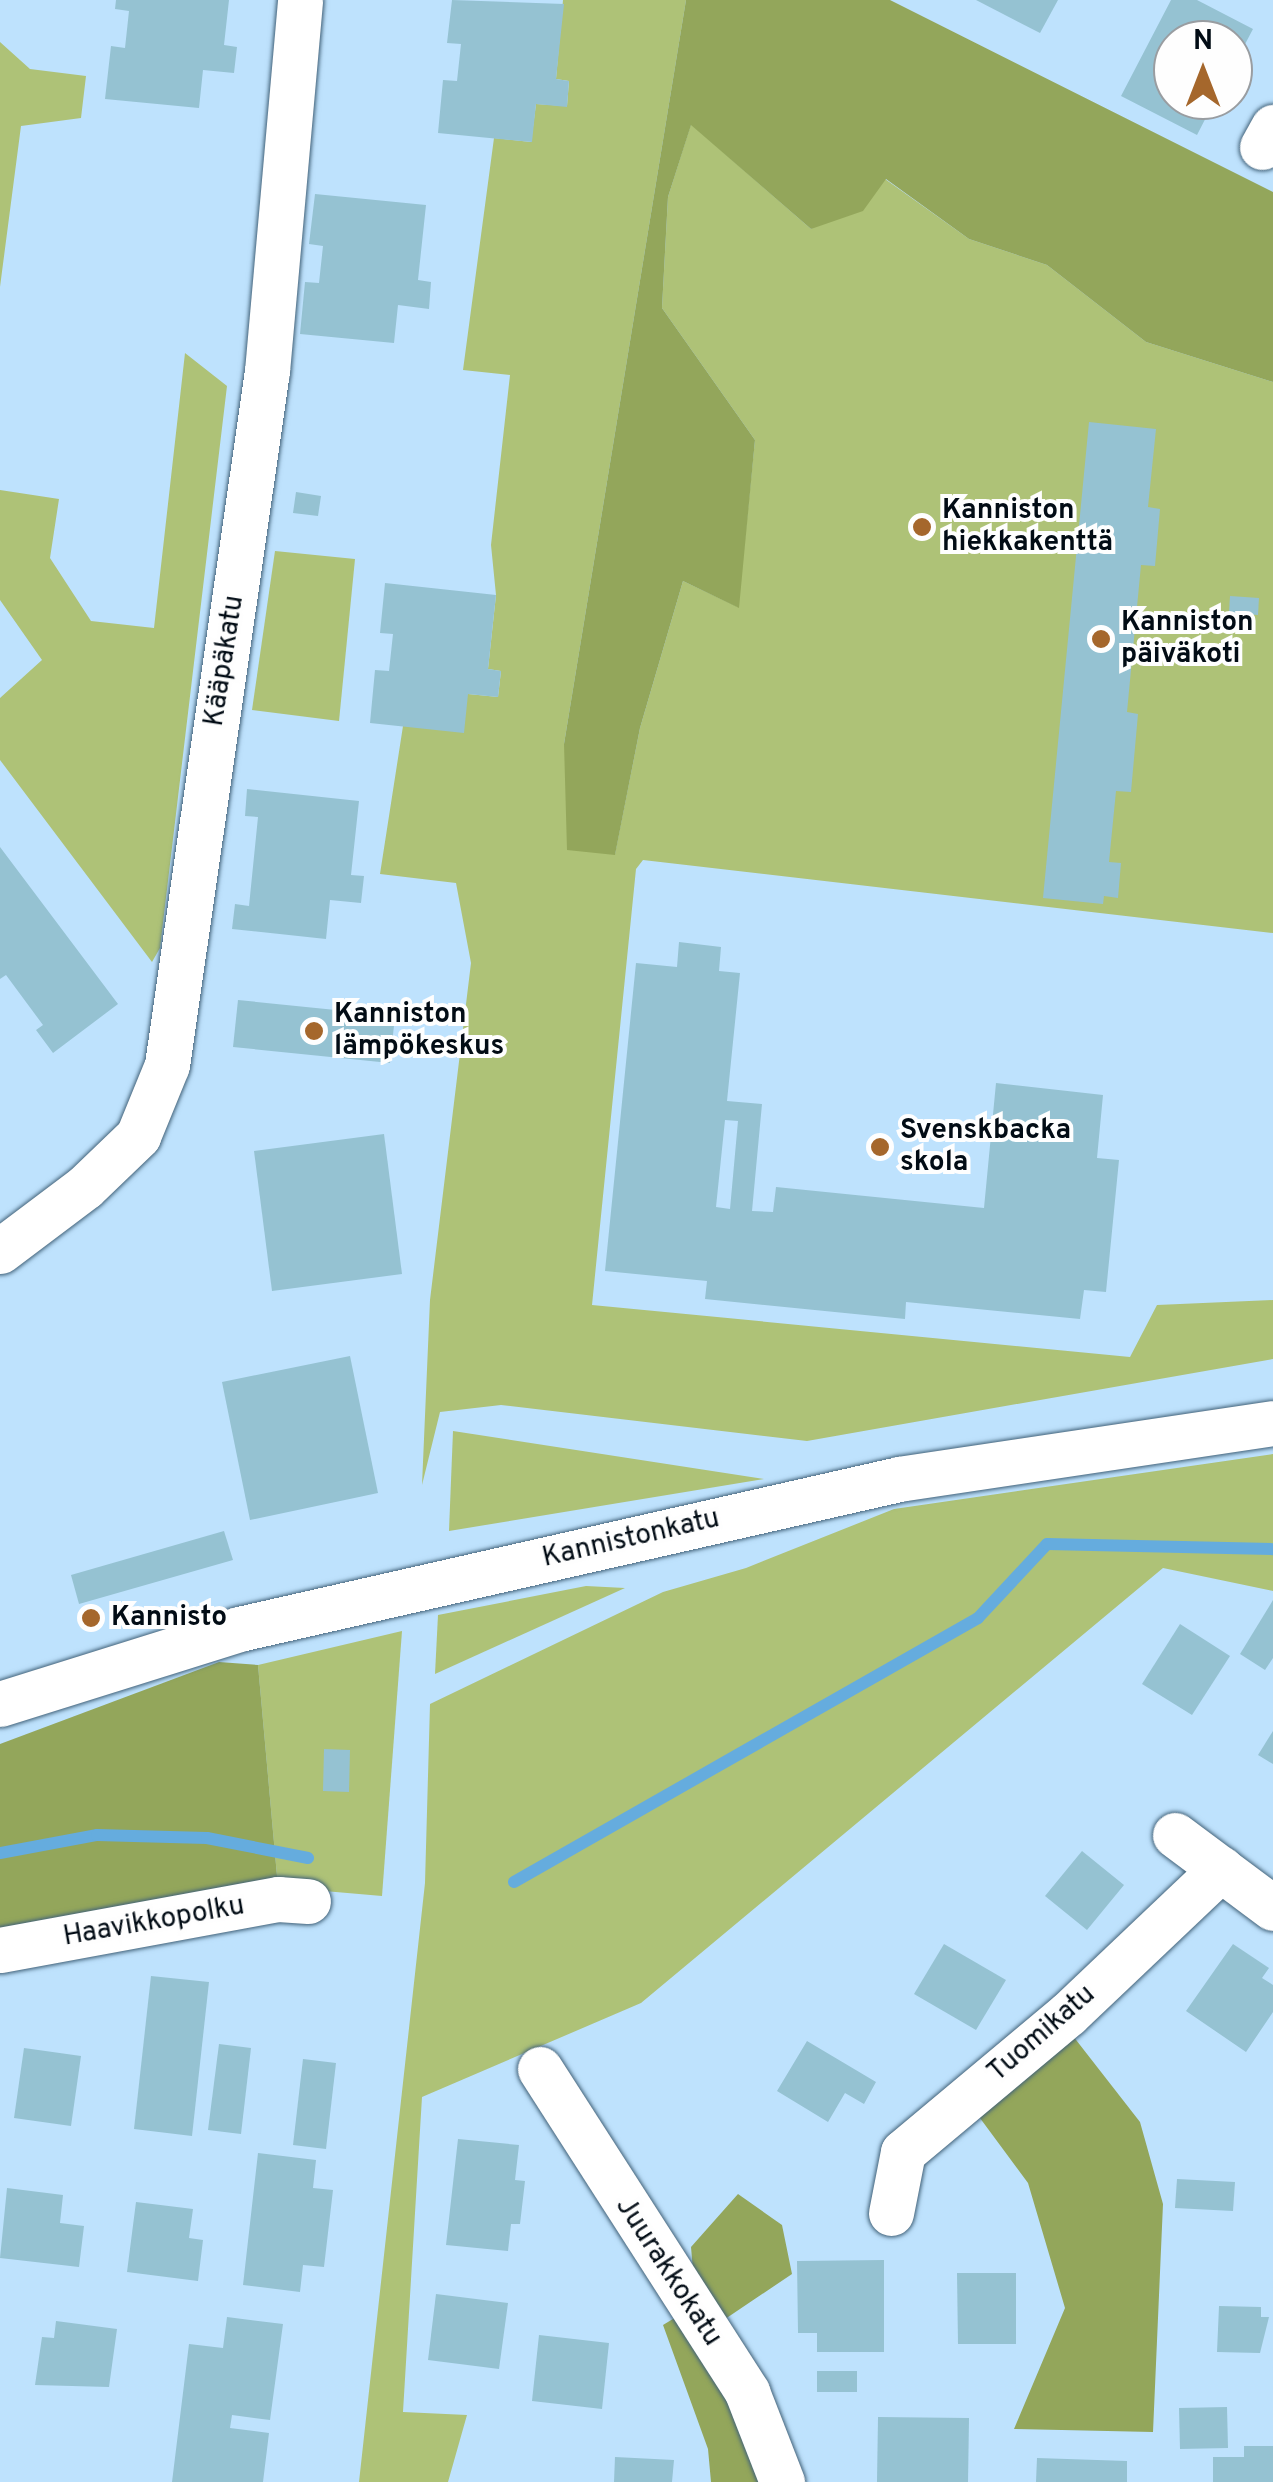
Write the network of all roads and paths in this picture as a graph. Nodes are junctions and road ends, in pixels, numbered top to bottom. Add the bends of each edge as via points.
1 (300, 0) edge
2 (0, 1251) edge
3 (1273, 1423) edge
4 (0, 1704) edge
5 (1175, 1835) dead end
6 (1221, 1869) junction
7 (308, 1901) dead end
8 (1273, 1908) edge
9 (0, 1950) edge
10 (540, 2069) dead end
11 (891, 2213) dead end
12 (782, 2482) edge

1 - 2 street, Kääpäkatu via 267,371 168,1066 138,1136 85,1187
3 - 4 street, Kannistonkatu via 898,1479 239,1629
5 - 6 street
6 - 8 street
6 - 11 street, Tuomikatu via 1068,2014 903,2152
7 - 9 street, Haavikkopolku via 278,1899
10 - 12 street, Juurakkokatu via 747,2392

